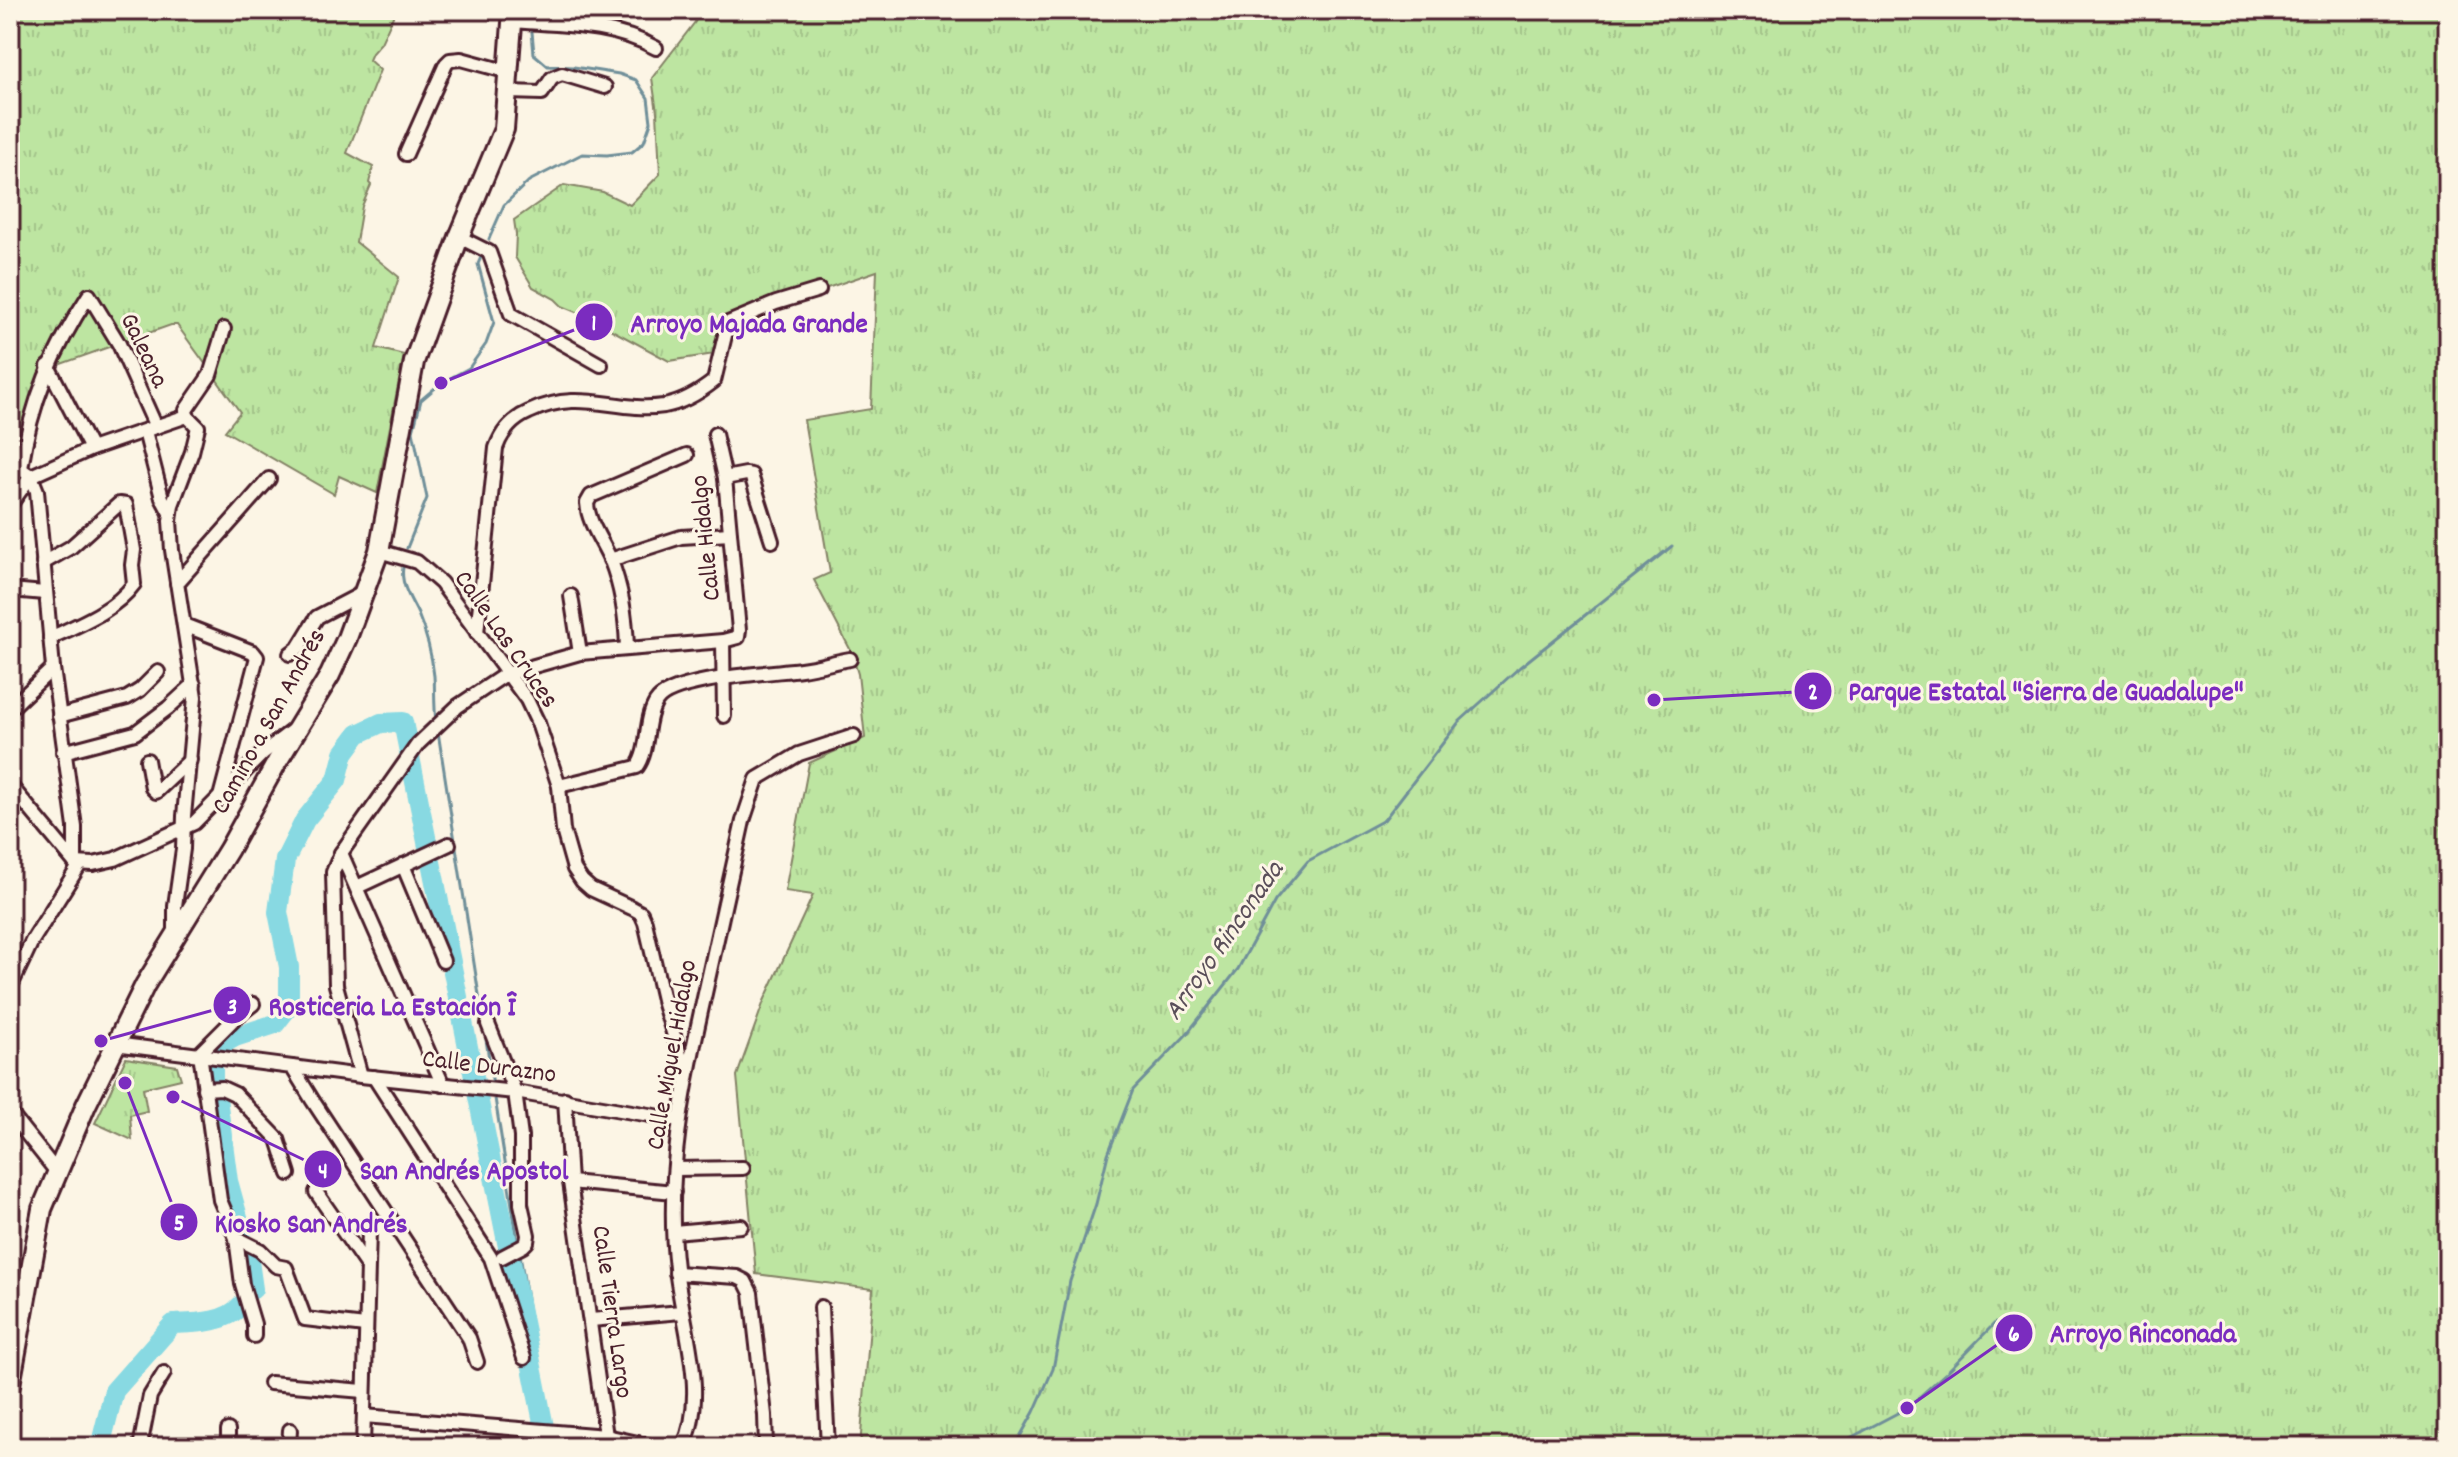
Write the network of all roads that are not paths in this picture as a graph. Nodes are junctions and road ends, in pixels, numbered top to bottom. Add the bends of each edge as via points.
1 (558, 10) edge
2 (513, 15) edge
3 (551, 24) junction
4 (656, 48) dead end
5 (509, 72) junction
6 (605, 87) dead end
7 (508, 92) junction
8 (406, 154) dead end
9 (459, 237) junction
10 (819, 290) dead end
11 (224, 329) dead end
12 (601, 365) dead end
13 (48, 366) junction
14 (187, 416) junction
15 (150, 429) junction
16 (715, 434) dead end
17 (91, 449) junction
18 (687, 455) dead end
19 (20, 469) edge
20 (725, 478) junction
21 (269, 479) dead end
22 (10, 505) edge
23 (170, 513) junction
24 (730, 534) junction
25 (772, 541) dead end
26 (379, 551) junction
27 (610, 560) junction
28 (43, 563) junction
29 (177, 583) junction
30 (10, 590) edge
31 (45, 593) junction
32 (363, 593) junction
33 (571, 596) dead end
34 (184, 625) junction
35 (477, 633) junction
36 (50, 638) junction
37 (723, 641) junction
38 (627, 647) junction
39 (580, 653) junction
40 (290, 654) dead end
41 (850, 659) dead end
42 (53, 668) junction
43 (158, 672) dead end
44 (506, 674) junction
45 (724, 678) junction
46 (194, 684) junction
47 (10, 709) edge
48 (59, 716) junction
49 (724, 716) dead end
50 (299, 726) junction
51 (854, 736) dead end
52 (63, 752) junction
53 (147, 760) dead end
54 (190, 760) junction
55 (10, 785) edge
56 (559, 786) junction
57 (219, 799) junction
58 (184, 829) junction
59 (449, 844) dead end
60 (341, 853) junction
61 (75, 863) junction
62 (403, 865) junction
63 (357, 887) junction
64 (175, 936) junction
65 (443, 961) dead end
66 (11, 985) edge
67 (253, 1004) dead end
68 (488, 1024) dead end
69 (115, 1044) junction
70 (200, 1053) junction
71 (292, 1067) junction
72 (368, 1076) junction
73 (687, 1077) junction
74 (443, 1085) junction
75 (204, 1089) junction
76 (515, 1092) junction
77 (565, 1099) junction
78 (10, 1113) edge
79 (679, 1120) junction
80 (743, 1168) dead end
81 (675, 1169) junction
82 (56, 1171) junction
83 (289, 1174) dead end
84 (570, 1182) junction
85 (316, 1192) dead end
86 (674, 1192) junction
87 (741, 1226) dead end
88 (369, 1230) dead end
89 (674, 1232) junction
90 (236, 1238) junction
91 (502, 1257) dead end
92 (367, 1266) junction
93 (676, 1273) junction
94 (821, 1307) dead end
95 (16, 1311) edge
96 (681, 1312) junction
97 (591, 1320) junction
98 (365, 1326) junction
99 (254, 1336) dead end
100 (524, 1358) dead end
101 (477, 1362) dead end
102 (164, 1373) dead end
103 (270, 1383) dead end
104 (10, 1385) edge
105 (363, 1391) junction
106 (364, 1416) junction
107 (228, 1430) dead end
108 (290, 1430) dead end
109 (606, 1436) junction
110 (583, 1441) edge
111 (140, 1447) edge
112 (228, 1447) edge
113 (289, 1447) edge
114 (363, 1447) edge
115 (656, 1447) edge
116 (683, 1447) edge
117 (766, 1447) edge
118 (828, 1447) edge

1 - 3 street
2 - 3 street
2 - 5 street, Camino a San Andrés
3 - 4 street via 603,29
5 - 7 street, Camino a San Andrés
5 - 8 street via 450,60
6 - 7 street via 562,74 542,93
7 - 9 street, Camino a San Andrés via 504,129
9 - 12 street via 489,252 511,314
9 - 26 street, Camino a San Andrés via 409,379
10 - 35 street via 728,323 714,381 677,402 652,407 555,402 508,426 496,448
11 - 14 street via 210,375
13 - 15 street, Galeana via 89,295 119,344
13 - 17 street
13 - 19 street
14 - 15 street
14 - 23 street via 198,427
15 - 17 street
15 - 23 street, Galeana via 162,498
16 - 20 street, Calle Hidalgo
17 - 19 street
18 - 27 street via 591,496 588,513
19 - 22 street
19 - 28 street via 37,491
20 - 24 street, Calle Hidalgo
20 - 25 street via 751,475
21 - 29 street
23 - 29 street
24 - 27 street via 681,537
24 - 37 street, Calle Hidalgo via 739,630 738,637
26 - 32 street, Camino a San Andrés
26 - 35 street, Calle Las Cruces via 427,570
27 - 38 street via 626,614
28 - 31 street
28 - 36 street via 71,547 119,504 126,505 134,584 92,619
29 - 34 street
30 - 31 street
31 - 36 street
32 - 40 street via 317,617
32 - 50 street, Camino a San Andrés via 330,675
33 - 39 street
34 - 46 street
34 - 57 street via 256,655
35 - 44 street, Calle Las Cruces
36 - 42 street
37 - 38 street
37 - 45 street
38 - 39 street
39 - 44 street
41 - 45 street
42 - 47 street
42 - 48 street
43 - 48 street via 127,698
44 - 56 street, Calle Las Cruces via 534,712
44 - 60 street via 458,706 418,744
45 - 49 street
45 - 56 street via 673,689 657,700 637,767
46 - 52 street via 141,730
46 - 54 street
48 - 52 street
50 - 57 street via 263,753
50 - 64 street, Camino a San Andrés
51 - 73 street, Calle Miguel Hidalgo via 799,754 757,779 743,821
52 - 61 street
53 - 54 street via 156,792
54 - 58 street
55 - 61 street
56 - 73 street, Calle Las Cruces via 574,869 591,889 641,913 645,922
57 - 58 street
58 - 61 street via 115,859
58 - 64 street
59 - 62 street
60 - 63 street
60 - 72 street via 333,872 336,985
61 - 66 street via 79,866
62 - 63 street
62 - 65 street
63 - 74 street
64 - 69 street, Camino a San Andrés
67 - 70 street
68 - 76 street
69 - 70 street, Calle Durazno
69 - 82 street, Camino a San Andrés
70 - 71 street, Calle Durazno
70 - 75 street
71 - 72 street, Calle Durazno
71 - 101 street via 469,1338
72 - 74 street, Calle Durazno
72 - 100 street via 491,1258
73 - 79 street, Calle Miguel Hidalgo
74 - 76 street, Calle Durazno
75 - 83 street via 235,1094 278,1139
75 - 90 street via 220,1200
76 - 77 street, Calle Durazno
76 - 91 street via 521,1204 528,1235 523,1246
77 - 79 street, Calle Durazno
77 - 84 street, Calle Tierra Largo
78 - 82 street
79 - 81 street, Calle Miguel Hidalgo
80 - 81 street
81 - 86 street, Calle Miguel Hidalgo
82 - 95 street, Camino a San Andrés
84 - 86 street
84 - 97 street, Calle Tierra Largo
85 - 92 street
86 - 89 street, Calle Miguel Hidalgo
87 - 89 street
88 - 92 street
89 - 93 street, Calle Miguel Hidalgo
90 - 98 street via 286,1268 305,1319
90 - 99 street
92 - 98 street
93 - 96 street, Calle Miguel Hidalgo
93 - 117 street via 745,1281 753,1306
94 - 118 street
95 - 104 street, Camino a San Andrés
96 - 97 street
96 - 116 street, Calle Miguel Hidalgo via 694,1410
97 - 109 street, Calle Tierra Largo
98 - 105 street
102 - 111 street via 150,1396
103 - 105 street
105 - 106 street
106 - 110 street
106 - 114 street
107 - 112 street
108 - 113 street
109 - 110 street
109 - 115 street

